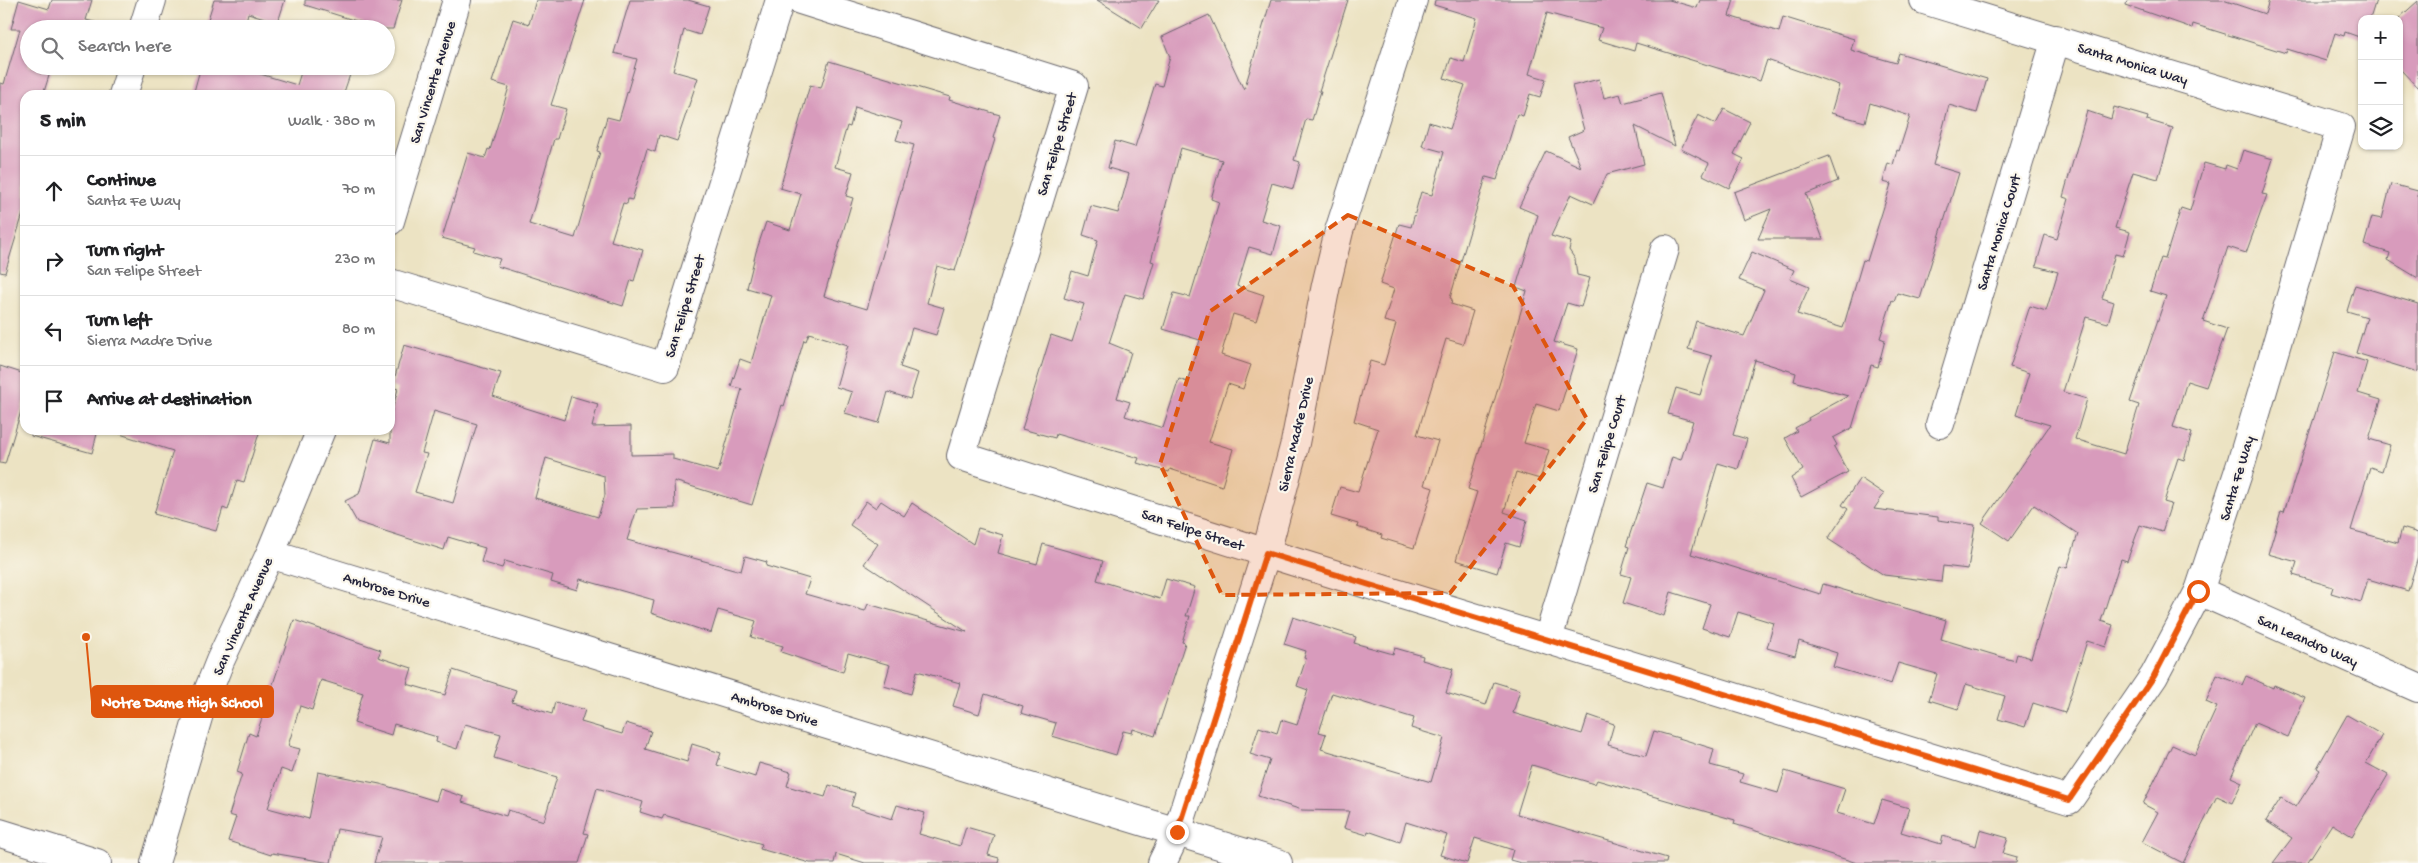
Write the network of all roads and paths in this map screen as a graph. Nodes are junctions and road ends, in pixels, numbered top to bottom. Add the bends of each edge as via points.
1 (152, 0) edge
2 (457, 0) edge
3 (780, 0) edge
4 (800, 0) edge
5 (1413, 0) edge
6 (1924, 0) edge
7 (146, 20) edge
8 (2056, 39) junction
9 (129, 75) edge
10 (125, 90) edge
11 (2341, 128) joint
12 (395, 205) edge
13 (1665, 249) dead end
14 (395, 285) edge
15 (1940, 424) dead end
16 (319, 435) edge
17 (1266, 553) junction
18 (270, 554) junction
19 (2198, 591) junction
20 (1548, 639) junction
21 (2418, 688) edge
22 (2069, 800) joint
23 (1177, 832) junction
24 (0, 833) edge
25 (97, 863) edge
26 (155, 863) edge
27 (1162, 863) edge
28 (1278, 863) edge

1 - 7 street
2 - 12 street, San Vincente Avenue
3 - 14 street, San Felipe Street via 665,367
4 - 17 street, San Felipe Street via 1074,86 961,456
5 - 17 street, Sierra Madre Drive via 1339,231 1297,435
6 - 8 street, Santa Monica Way
8 - 11 street, Santa Monica Way
8 - 15 street, Santa Monica Court
9 - 10 street
11 - 19 street, Santa Fe Way via 2241,464
13 - 20 street, San Felipe Court
16 - 18 street, San Vincente Avenue
17 - 20 street, San Felipe Street
17 - 23 street, Sierra Madre Drive
18 - 23 street, Ambrose Drive
18 - 26 street, San Vincente Avenue via 199,714
19 - 21 street, San Leandro Way
19 - 22 street, Santa Fe Way via 2154,676
20 - 22 street, San Felipe Street
23 - 27 street, Sierra Madre Drive
23 - 28 street, Ambrose Drive
24 - 25 street

